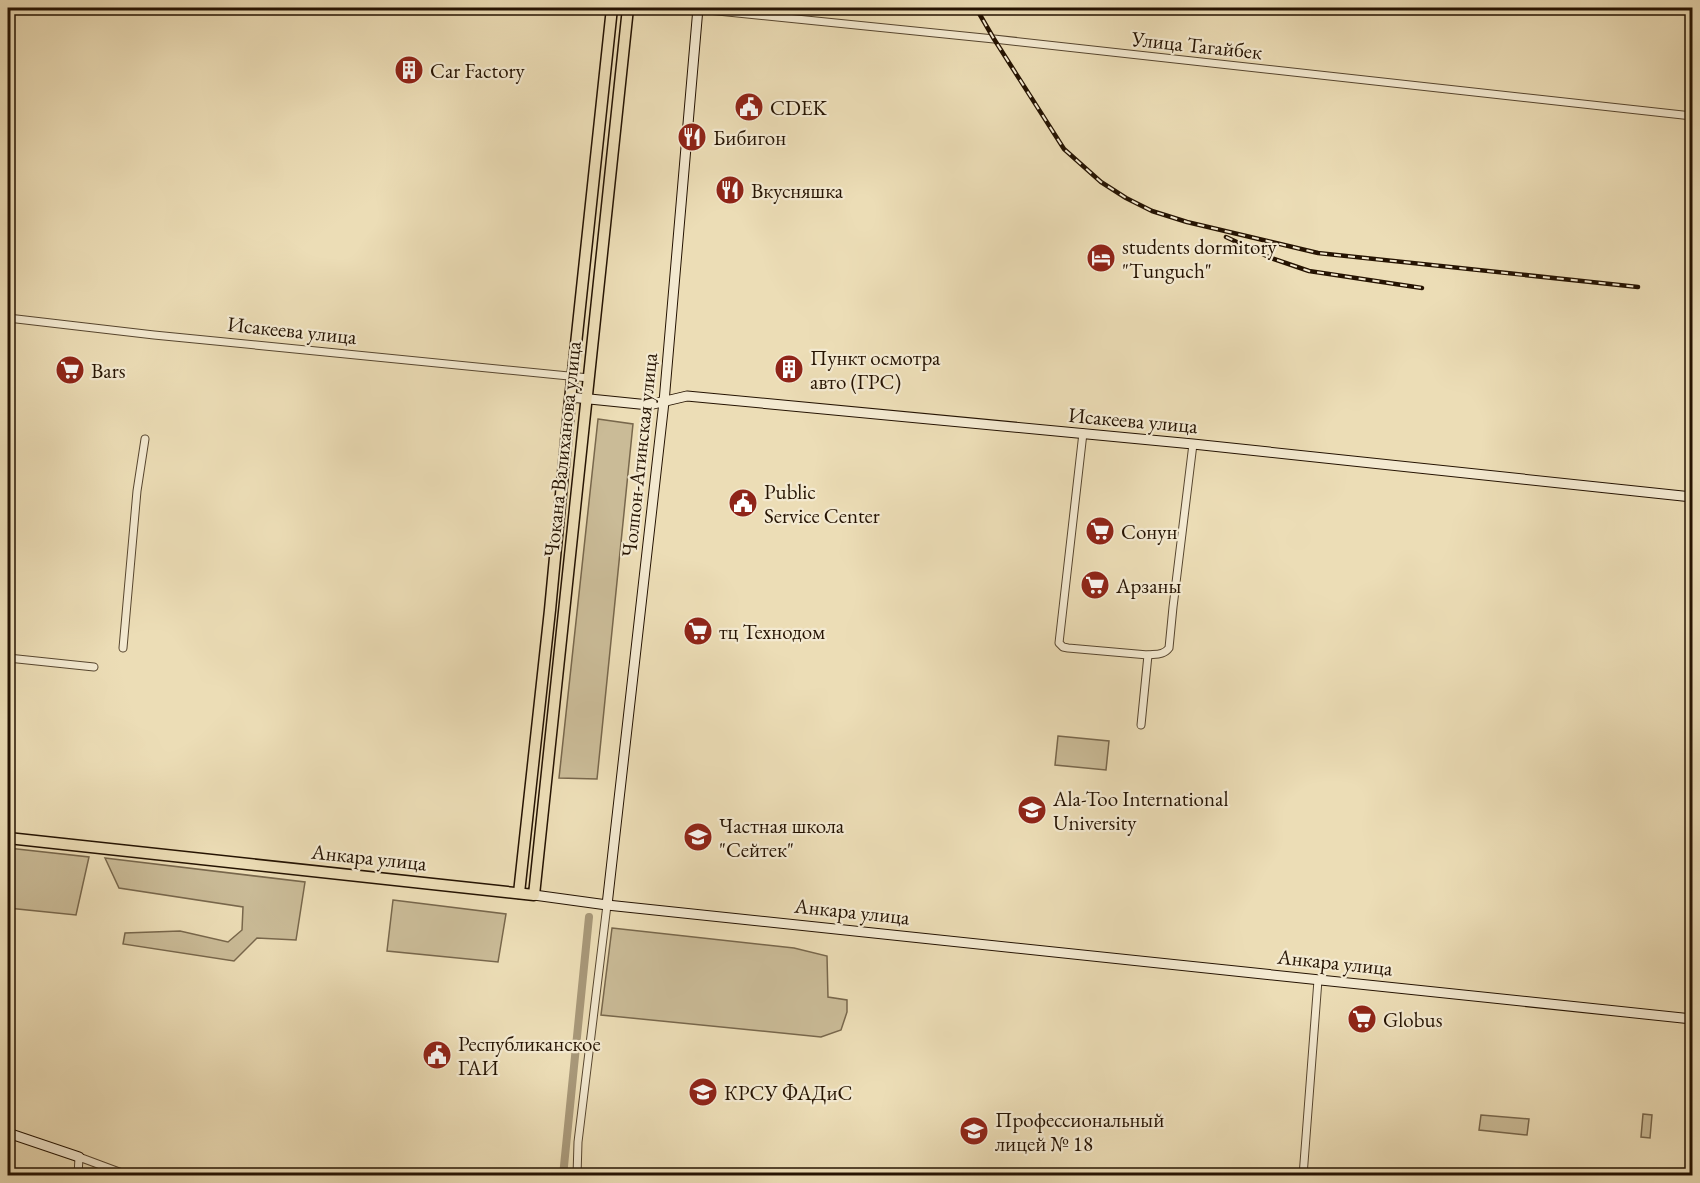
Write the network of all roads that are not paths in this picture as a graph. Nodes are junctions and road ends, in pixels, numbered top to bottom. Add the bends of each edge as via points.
1 (612, 8) edge
2 (628, 8) edge
3 (698, 8) edge
4 (1692, 116) edge
5 (596, 152) junction
6 (612, 153) junction
7 (8, 318) edge
8 (572, 376) junction
9 (589, 378) junction
10 (570, 397) junction
11 (587, 399) junction
12 (663, 402) junction
13 (1083, 433) junction
14 (144, 438) dead end
15 (1192, 444) junction
16 (1692, 497) edge
17 (550, 610) junction
18 (565, 611) junction
19 (123, 648) dead end
20 (1148, 655) junction
21 (8, 658) edge
22 (94, 667) dead end
23 (1141, 725) dead end
24 (8, 838) edge
25 (519, 893) junction
26 (534, 895) junction
27 (607, 905) junction
28 (1318, 980) junction
29 (1692, 1019) edge
30 (8, 1133) edge
31 (79, 1156) junction
32 (78, 1176) edge
33 (130, 1176) edge
34 (577, 1176) edge
35 (1303, 1176) edge

1 - 5 main road, Чокана Валиханова улица
2 - 6 main road, Чокана Валиханова улица
3 - 4 street, Улица Тагайбек
3 - 12 street, Чолпон-Атинская улица
5 - 6 main road
5 - 8 main road, Чокана Валиханова улица
6 - 9 main road, Чокана Валиханова улица
7 - 8 street, Исакеева улица
8 - 9 street, Исакеева улица
8 - 10 main road, Чокана Валиханова улица
9 - 11 main road, Чокана Валиханова улица
10 - 11 street, Исакеева улица
10 - 17 main road, Чокана Валиханова улица
11 - 12 street, Исакеева улица via 638,405
11 - 18 main road, Чокана Валиханова улица
12 - 13 street, Исакеева улица via 687,396
12 - 27 street, Чолпон-Атинская улица
13 - 15 street, Исакеева улица
13 - 20 street via 1059,643 1068,648
14 - 19 street
15 - 16 street, Исакеева улица
15 - 20 street via 1169,648
17 - 18 main road
17 - 25 main road, Чокана Валиханова улица
18 - 26 main road, Чокана Валиханова улица
20 - 23 street
21 - 22 street
24 - 25 main road, Анкара улица
25 - 26 main road, Анкара улица
26 - 27 street, Анкара улица
27 - 28 street, Анкара улица
27 - 34 street via 579,1130
28 - 29 street, Анкара улица
28 - 35 street
30 - 31 street
31 - 32 street
31 - 33 street

